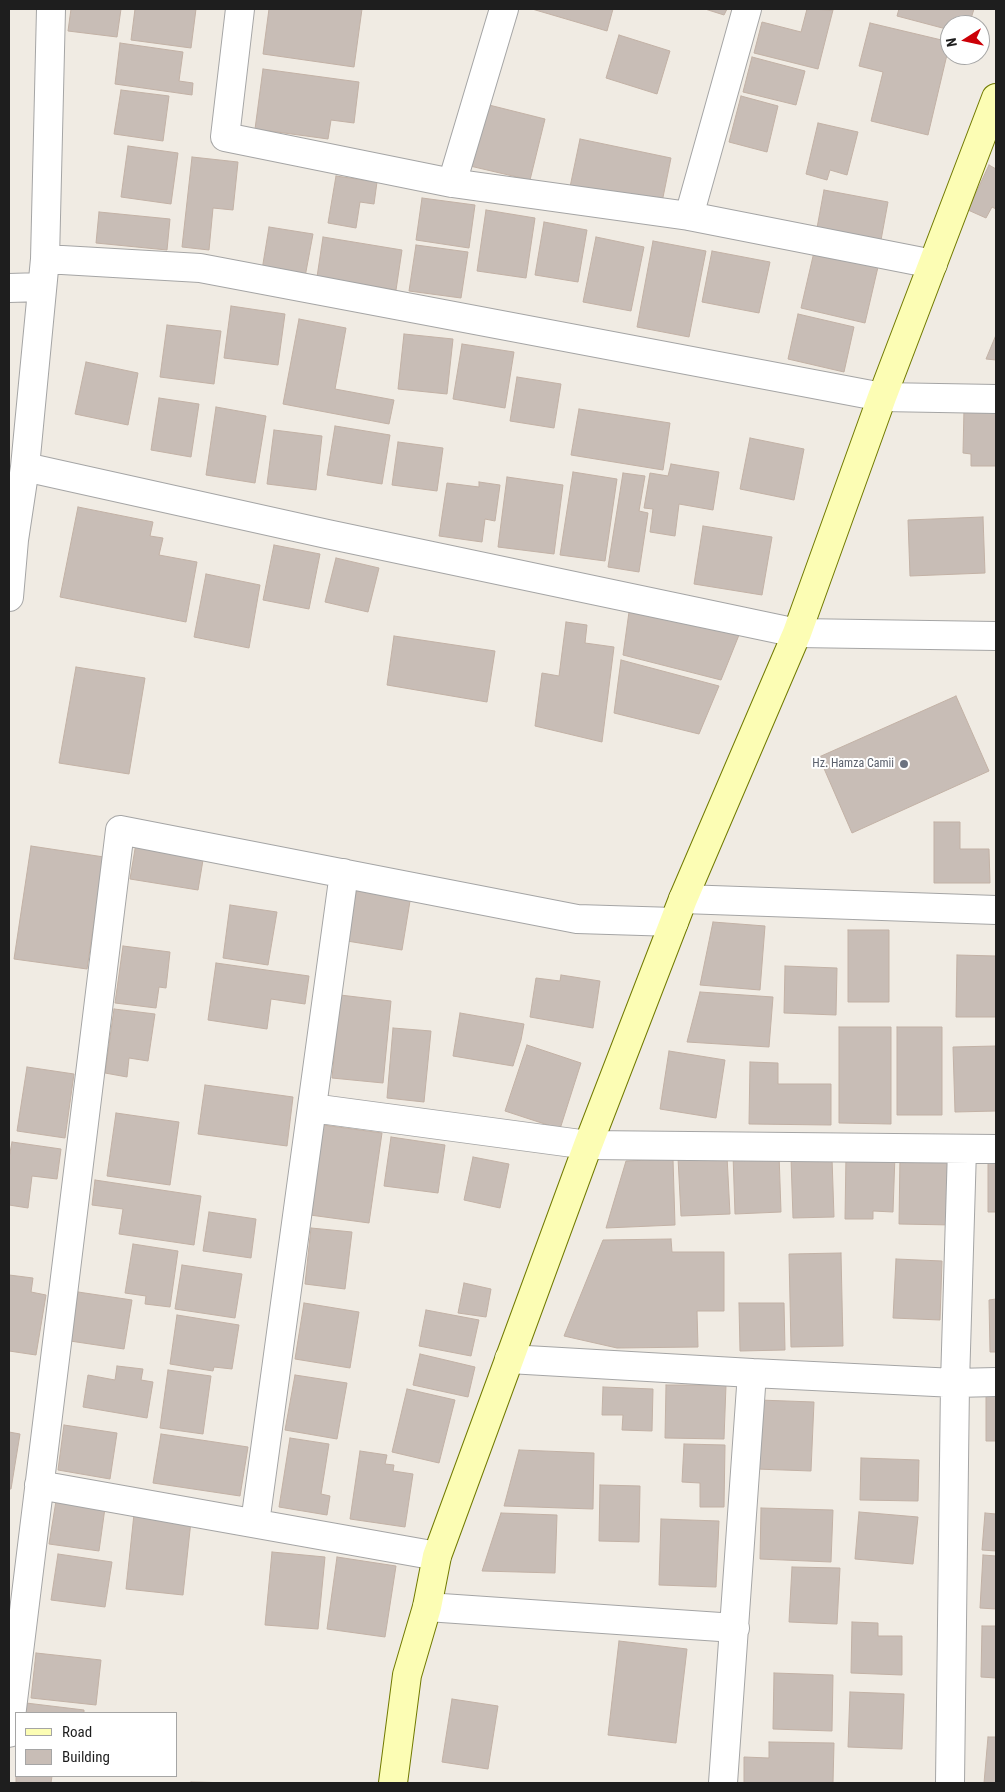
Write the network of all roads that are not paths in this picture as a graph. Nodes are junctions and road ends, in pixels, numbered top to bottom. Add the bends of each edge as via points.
1 (51, 9) edge
2 (240, 9) edge
3 (504, 9) edge
4 (747, 9) edge
5 (996, 98) edge
6 (452, 183) junction
7 (689, 216) junction
8 (45, 259) junction
9 (933, 264) junction
10 (42, 287) junction
11 (9, 288) edge
12 (882, 397) junction
13 (996, 399) edge
14 (25, 467) junction
15 (11, 540) edge
16 (9, 597) edge
17 (797, 633) junction
18 (996, 636) edge
19 (344, 873) junction
20 (996, 910) edge
21 (679, 911) junction
22 (312, 1108) junction
23 (588, 1145) junction
24 (962, 1149) junction
25 (996, 1149) edge
26 (509, 1359) junction
27 (752, 1373) junction
28 (955, 1382) junction
29 (996, 1382) edge
30 (39, 1484) junction
31 (255, 1523) junction
32 (437, 1556) junction
33 (427, 1607) junction
34 (735, 1628) junction
35 (9, 1733) edge
36 (393, 1783) edge
37 (723, 1783) edge
38 (950, 1783) edge

1 - 8 street
2 - 6 street via 225,137
3 - 6 street
4 - 7 street
5 - 9 street
6 - 7 street
7 - 9 street
8 - 10 street
8 - 12 street via 200,268
9 - 12 street
10 - 11 street
10 - 14 street
12 - 13 street
12 - 17 street
14 - 15 street
14 - 17 street
15 - 16 street
17 - 18 street
17 - 21 street
19 - 21 street via 577,919
19 - 22 street
19 - 30 street via 120,830
20 - 21 street
21 - 23 street
22 - 23 street
22 - 31 street
23 - 24 street
23 - 26 street
24 - 25 street
24 - 28 street
26 - 27 street
26 - 32 street
27 - 28 street
27 - 34 street
28 - 29 street
28 - 38 street
30 - 31 street
30 - 35 street
31 - 32 street
32 - 33 street
33 - 34 street
33 - 36 street via 407,1675
34 - 37 street

